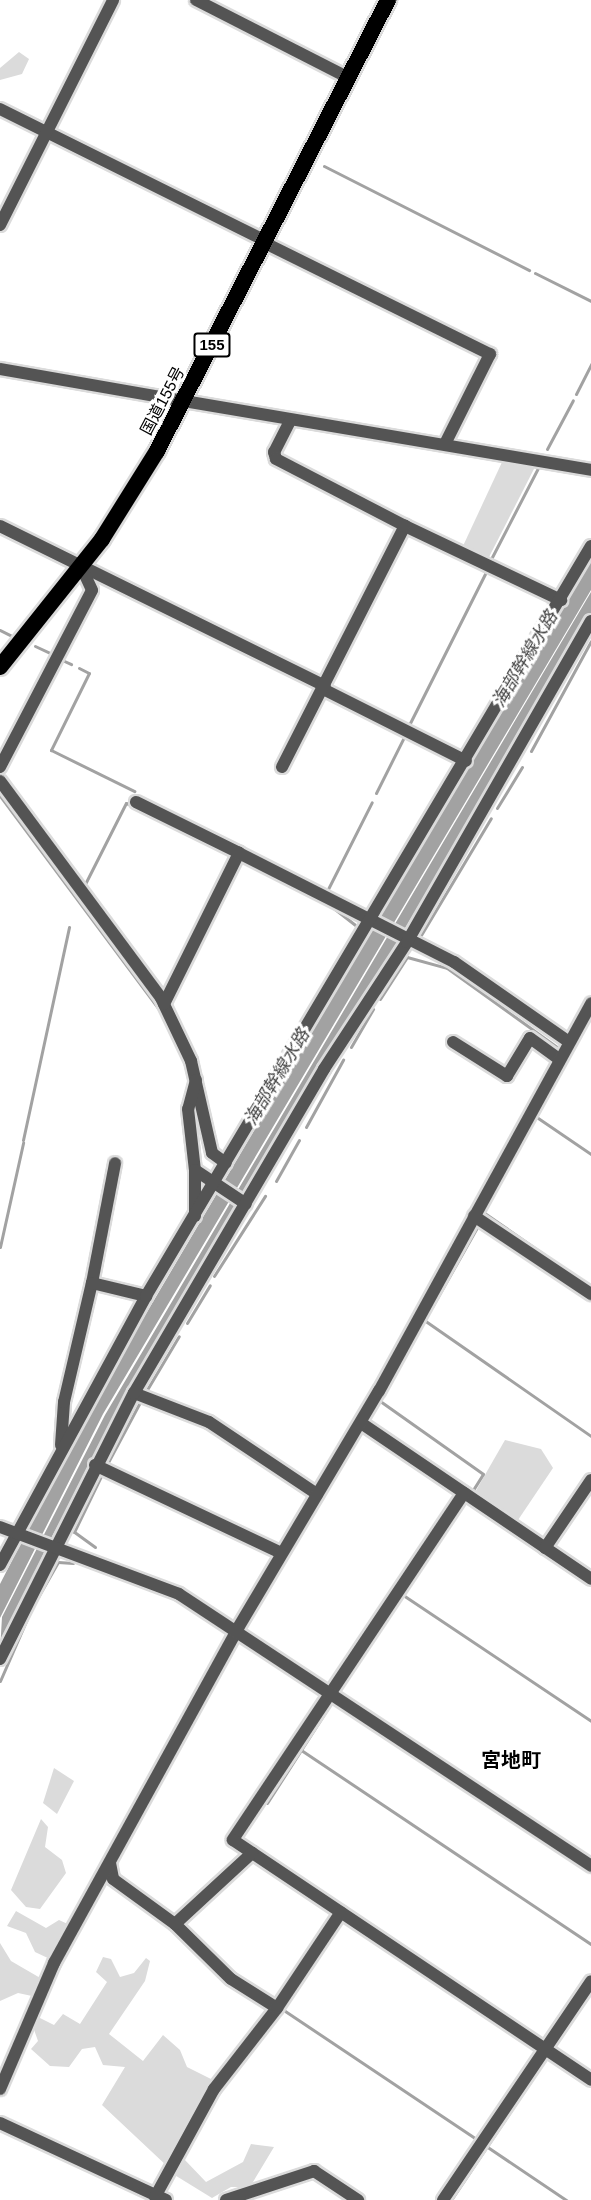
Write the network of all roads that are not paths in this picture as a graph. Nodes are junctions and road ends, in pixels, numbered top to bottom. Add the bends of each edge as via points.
1 (113, 0) edge
2 (196, 0) edge
3 (388, 0) edge
4 (348, 78) junction
5 (0, 109) edge
6 (47, 132) junction
7 (0, 225) edge
8 (265, 242) junction
9 (0, 369) edge
10 (184, 401) junction
11 (290, 420) junction
12 (446, 442) junction
13 (591, 470) edge
14 (0, 526) edge
15 (405, 526) junction
16 (591, 546) edge
17 (81, 566) junction
18 (561, 600) junction
19 (591, 621) edge
20 (0, 668) edge
21 (324, 687) junction
22 (466, 761) junction
23 (0, 767) edge
24 (282, 767) dead end
25 (1, 789) edge
26 (136, 802) dead end
27 (239, 853) junction
28 (370, 920) junction
29 (407, 942) junction
30 (164, 1004) junction
31 (590, 1007) edge
32 (453, 1042) dead end
33 (569, 1042) junction
34 (560, 1059) junction
35 (197, 1079) junction
36 (115, 1163) dead end
37 (226, 1163) junction
38 (195, 1170) junction
39 (216, 1186) junction
40 (245, 1204) junction
41 (474, 1216) junction
42 (195, 1217) junction
43 (92, 1283) junction
44 (591, 1294) edge
45 (146, 1296) junction
46 (134, 1393) junction
47 (361, 1423) junction
48 (62, 1445) junction
49 (94, 1465) junction
50 (591, 1480) edge
51 (464, 1493) junction
52 (317, 1494) junction
53 (0, 1527) edge
54 (20, 1533) junction
55 (54, 1543) junction
56 (545, 1548) junction
57 (281, 1553) junction
58 (0, 1565) edge
59 (591, 1579) edge
60 (238, 1628) junction
61 (0, 1659) edge
62 (331, 1691) junction
63 (252, 1853) junction
64 (110, 1863) junction
65 (591, 1866) edge
66 (114, 1879) junction
67 (97, 1887) junction
68 (341, 1912) junction
69 (175, 1924) junction
70 (591, 1981) edge
71 (277, 2008) junction
72 (545, 2049) junction
73 (591, 2080) edge
74 (0, 2089) edge
75 (0, 2123) edge
76 (160, 2198) edge
77 (226, 2200) edge
78 (357, 2200) edge
79 (443, 2200) edge

1 - 6 street
2 - 4 street
3 - 4 highway, 国道155号 / 155
4 - 8 highway, 国道155号 / 155
5 - 6 street
6 - 7 street
6 - 8 street
8 - 10 highway, 国道155号 / 155
8 - 12 street via 490,354
9 - 10 street
10 - 11 street
10 - 17 highway, 国道155号 / 155 via 125,504
11 - 12 street
11 - 15 street via 274,452 276,459
12 - 13 street
14 - 17 street
15 - 18 street
15 - 21 street
16 - 18 street
17 - 20 highway, 国道155号 / 155
17 - 21 street
17 - 23 street via 92,590
18 - 22 street
19 - 29 street
21 - 22 street
21 - 24 street
22 - 28 street
25 - 30 street
26 - 27 street
27 - 28 street
27 - 30 street
28 - 29 street
28 - 37 street
29 - 33 street via 454,962
29 - 40 street
30 - 35 street
31 - 33 street
32 - 34 street via 507,1076 530,1038
33 - 34 street
34 - 41 street
35 - 37 street via 212,1153
35 - 38 street via 188,1109
36 - 43 street
37 - 39 street
38 - 39 street
38 - 42 street
39 - 40 street
39 - 42 street
40 - 46 street
41 - 44 street
41 - 47 street
42 - 45 street
43 - 45 street
43 - 48 street via 64,1402
45 - 48 street
46 - 49 street
46 - 52 street via 209,1422
47 - 51 street
47 - 52 street
48 - 54 street
49 - 55 street
49 - 57 street
50 - 56 street
51 - 56 street
51 - 62 street
52 - 57 street
53 - 54 street
54 - 55 street
54 - 58 street
55 - 60 street via 179,1594
55 - 61 street
56 - 59 street
57 - 60 street
60 - 62 street
60 - 64 street
62 - 63 street via 232,1840
62 - 65 street
63 - 68 street
63 - 69 street
64 - 66 street
64 - 67 street
66 - 67 street
66 - 69 street
67 - 74 street via 44,1983
68 - 71 street
68 - 72 street
69 - 71 street via 231,1979
70 - 72 street
71 - 76 street via 213,2089
72 - 73 street
72 - 79 street
75 - 76 street
77 - 78 street via 314,2171

